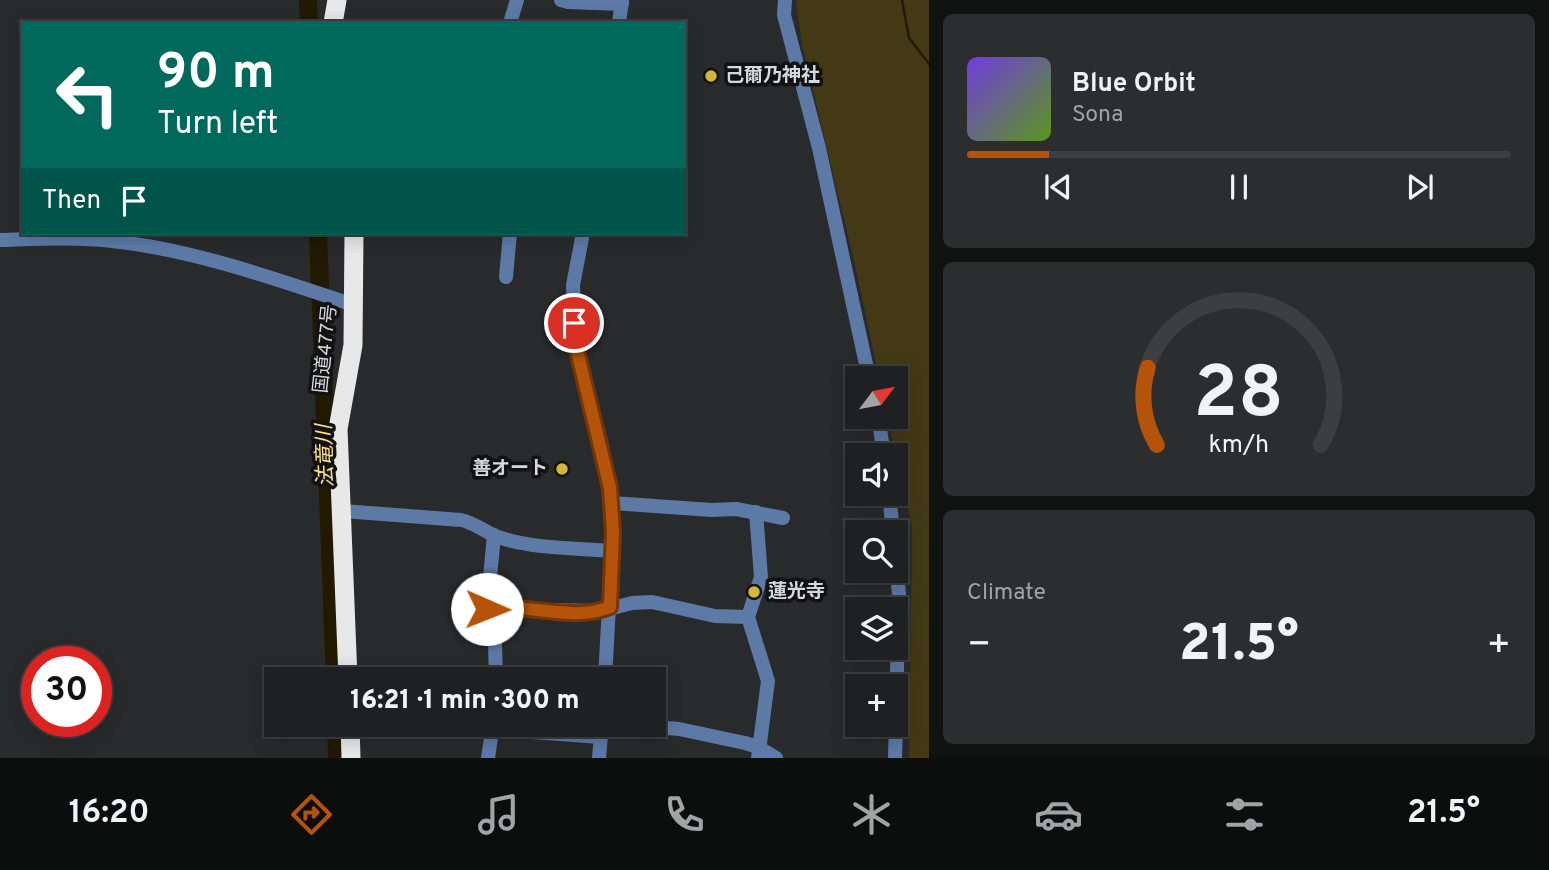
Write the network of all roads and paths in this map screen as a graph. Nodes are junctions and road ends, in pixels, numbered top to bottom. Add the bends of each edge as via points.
1 (337, 0) edge
2 (517, 0) edge
3 (561, 0) edge
4 (785, 0) edge
5 (622, 2) edge
6 (333, 21) edge
7 (511, 21) edge
8 (619, 21) edge
9 (354, 235) edge
10 (510, 235) edge
11 (583, 235) edge
12 (0, 240) edge
13 (506, 277) dead end
14 (354, 305) junction
15 (866, 366) edge
16 (612, 503) junction
17 (343, 511) junction
18 (756, 512) junction
19 (783, 518) dead end
20 (494, 535) junction
21 (612, 551) junction
22 (898, 583) edge
23 (610, 607) junction
24 (494, 608) junction
25 (748, 617) junction
26 (348, 667) edge
27 (496, 667) edge
28 (606, 667) edge
29 (897, 674) edge
30 (666, 728) edge
31 (350, 737) edge
32 (491, 737) edge
33 (601, 737) edge
34 (896, 737) edge
35 (758, 752) edge
36 (351, 758) edge
37 (488, 758) edge
38 (599, 758) edge
39 (776, 758) edge
40 (895, 758) edge

1 - 6 highway
2 - 7 street
3 - 5 street
4 - 15 street via 784,15 819,148
5 - 8 street
9 - 14 highway, 国道477号
10 - 13 street
11 - 16 street via 573,285 575,342
12 - 14 street via 76,238 146,246 254,272
14 - 17 highway, 国道477号 via 338,429
16 - 18 street
16 - 21 street
17 - 20 street via 461,520
17 - 26 highway, 国道477号
18 - 19 street
18 - 25 street via 761,577
20 - 21 street via 519,542
20 - 24 street via 487,609
21 - 23 street
22 - 29 street
23 - 24 street via 572,612
23 - 25 street via 652,602 715,616
23 - 28 street
24 - 27 street
25 - 35 street via 768,681
30 - 35 street
31 - 36 highway
32 - 37 street
33 - 38 street
34 - 40 street
35 - 39 street

